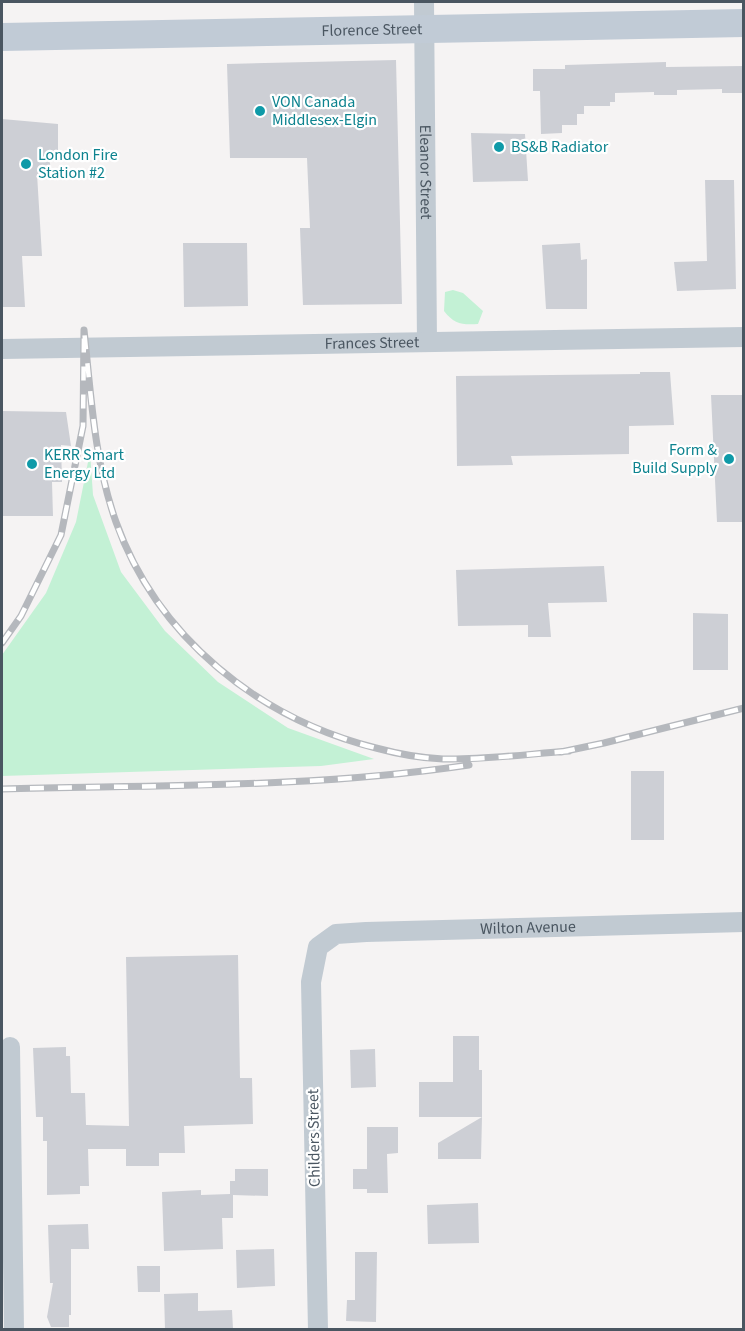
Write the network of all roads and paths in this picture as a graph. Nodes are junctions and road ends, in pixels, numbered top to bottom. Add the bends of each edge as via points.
1 (424, 15) edge
2 (744, 23) edge
3 (2, 37) edge
4 (744, 337) edge
5 (427, 342) junction
6 (2, 349) edge
7 (744, 922) edge
8 (318, 948) joint
9 (10, 1047) dead end
10 (14, 1329) edge
11 (318, 1329) edge

1 - 2 main road, Florence Street
1 - 3 main road, Florence Street
1 - 5 street, Eleanor Street
4 - 5 street, Frances Street
5 - 6 street, Frances Street
7 - 8 street, Wilton Avenue via 366,932 336,934
8 - 11 street, Childers Street via 311,982
9 - 10 street

